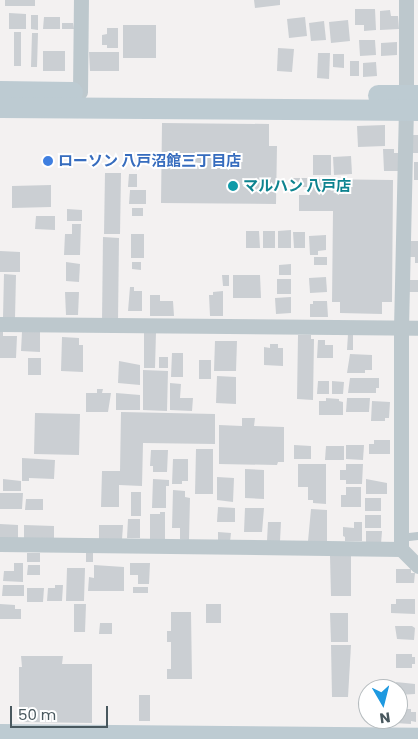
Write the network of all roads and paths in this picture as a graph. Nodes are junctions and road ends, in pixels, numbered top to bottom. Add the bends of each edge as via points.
1 (81, 0) edge
2 (406, 0) edge
3 (0, 91) edge
4 (80, 92) junction
5 (412, 103) edge
6 (0, 107) edge
7 (0, 324) edge
8 (401, 328) junction
9 (418, 328) edge
10 (418, 536) edge
11 (0, 544) edge
12 (401, 544) junction
13 (418, 566) edge
14 (0, 734) edge
15 (418, 738) edge

1 - 4 street
2 - 5 street
3 - 4 street
4 - 5 street
5 - 6 street
5 - 8 street
7 - 8 street
8 - 9 street
8 - 12 street
10 - 12 lane
11 - 12 street
12 - 13 street
14 - 15 street

